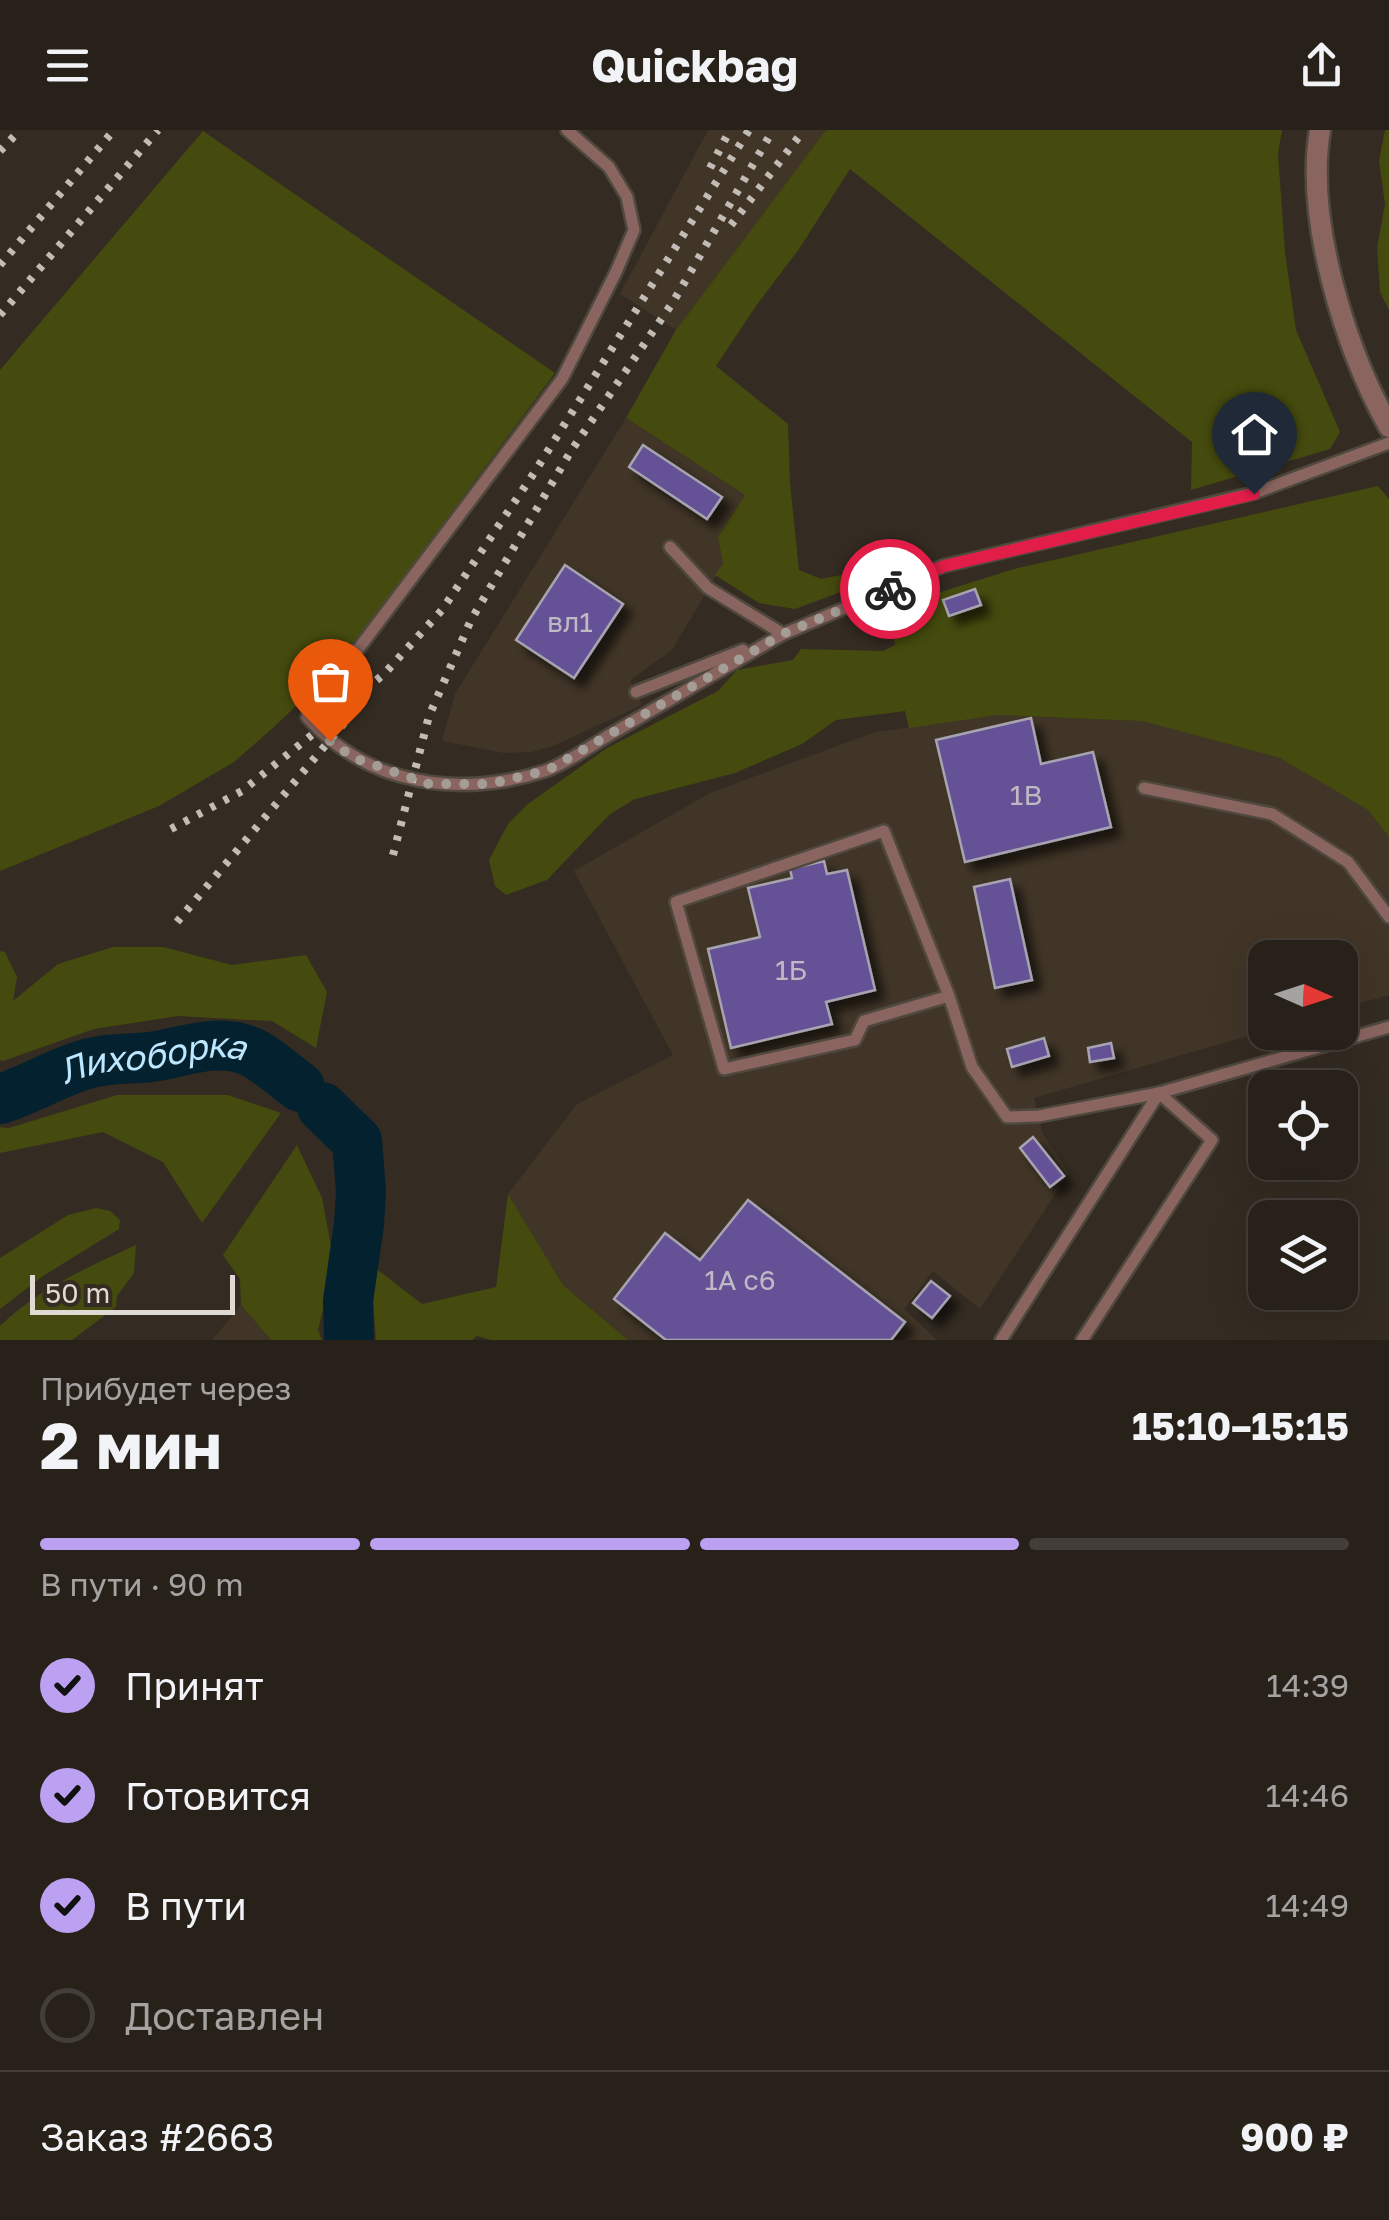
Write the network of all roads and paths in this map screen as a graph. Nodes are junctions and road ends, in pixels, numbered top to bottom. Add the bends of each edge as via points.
1 (567, 130) edge
2 (1320, 130) edge
3 (1389, 427) edge
4 (1389, 443) edge
5 (670, 547) dead end
6 (783, 634) junction
7 (636, 692) dead end
8 (1144, 788) dead end
9 (1389, 917) edge
10 (949, 996) junction
11 (1389, 1027) edge
12 (1160, 1093) junction
13 (1001, 1340) edge
14 (1082, 1340) edge

1 - 6 lane via 609,166 627,197 634,230 616,272 562,379 307,717 354,758 412,780 490,784 548,770
2 - 3 street via 1318,203 1336,291 1369,392
4 - 6 lane via 1254,494 944,566
5 - 6 lane via 708,588
6 - 7 lane
8 - 9 lane via 1272,814 1348,862
10 - 10 lane via 884,832 676,902 724,1069 855,1040 864,1022
10 - 12 lane via 972,1067 1008,1117
11 - 12 lane
12 - 13 lane
12 - 14 lane via 1212,1140

